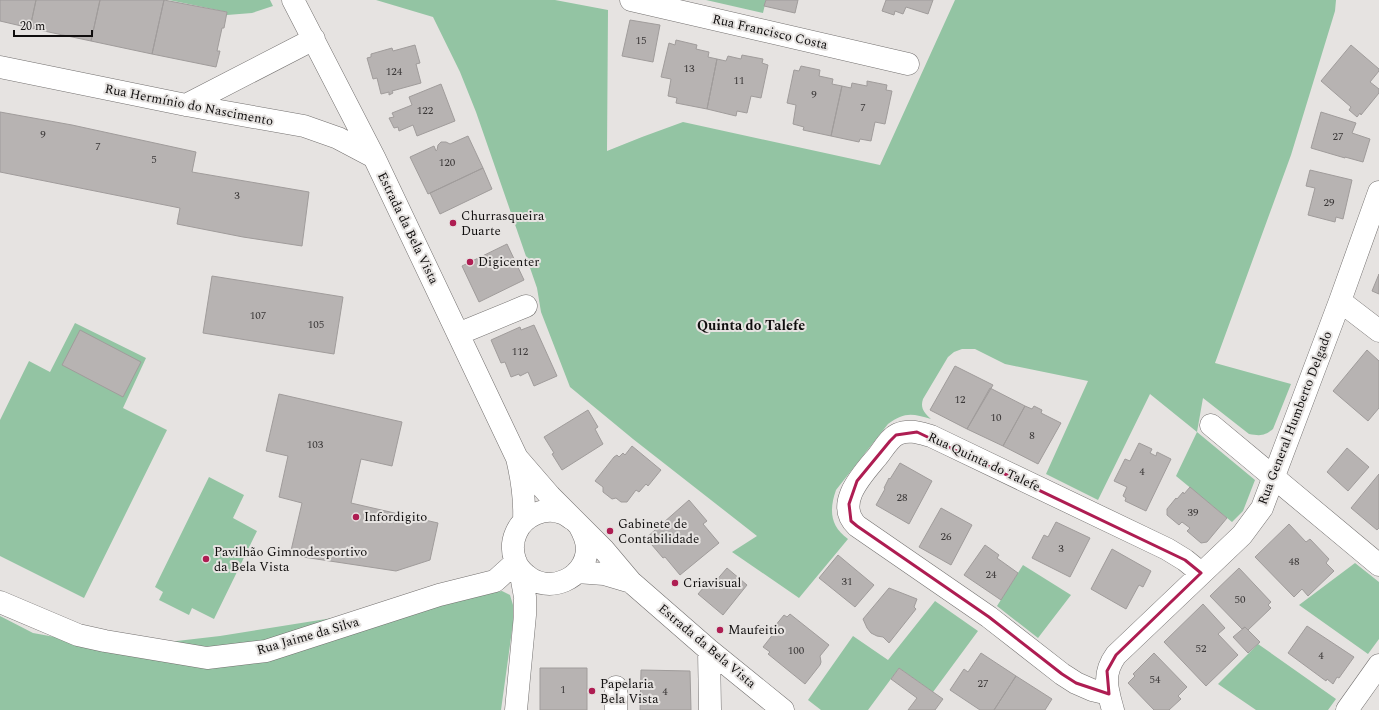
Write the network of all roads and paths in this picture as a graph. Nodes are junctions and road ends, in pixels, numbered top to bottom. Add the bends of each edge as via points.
1 (293, 0) edge
2 (631, 0) edge
3 (314, 39) junction
4 (908, 64) dead end
5 (0, 67) edge
6 (186, 105) junction
7 (374, 157) junction
8 (1379, 192) edge
9 (1372, 236) edge
10 (1340, 300) junction
11 (526, 306) dead end
12 (1379, 331) edge
13 (458, 334) junction
14 (1211, 425) dead end
15 (517, 458) junction
16 (1273, 476) junction
17 (524, 521) junction
18 (575, 522) junction
19 (1379, 565) edge
20 (518, 566) junction
21 (577, 572) junction
22 (1201, 573) junction
23 (631, 582) junction
24 (0, 602) edge
25 (709, 650) junction
26 (1379, 664) edge
27 (616, 687) dead end
28 (1111, 702) edge
29 (516, 710) edge
30 (616, 710) edge
31 (710, 710) edge
32 (783, 710) edge
33 (1347, 710) edge

1 - 3 street, Estrada da Bela Vista
2 - 4 street, Rua Francisco Costa
3 - 6 street
3 - 7 street, Estrada da Bela Vista
5 - 6 street, Rua Hermínio do Nascimento
6 - 7 street, Rua Hermínio do Nascimento via 304,126 338,138
7 - 13 street, Estrada da Bela Vista
8 - 9 street, Rua General Humberto Delgado
9 - 10 street, Rua General Humberto Delgado
10 - 12 street
10 - 16 street, Rua General Humberto Delgado
11 - 13 street
13 - 15 street, Estrada da Bela Vista
14 - 16 street
15 - 17 street via 524,495
15 - 18 street, Estrada da Bela Vista
16 - 19 street
16 - 22 street, Rua General Humberto Delgado via 1262,508 1242,535
17 - 18 street via 538,512 551,510 562,513
17 - 20 street via 516,533 513,545
18 - 21 street via 583,532 586,549 584,562
18 - 23 street, Estrada da Bela Vista via 604,550
20 - 21 street via 530,579 546,584 560,583 570,579
20 - 24 street, Rua Jaime da Silva via 495,581 440,595 266,651 207,658 78,635
20 - 29 street via 526,597
21 - 23 street via 604,574
22 - 28 street, Rua General Humberto Delgado via 1111,662 1107,671
22 - 28 street, Rua Quinta do Talefe via 1168,549 918,432 896,435 857,481 849,504 849,513 857,526 988,618 1062,674
23 - 25 street, Estrada da Bela Vista
25 - 31 street
25 - 32 street, Estrada da Bela Vista
26 - 33 street
27 - 30 street

